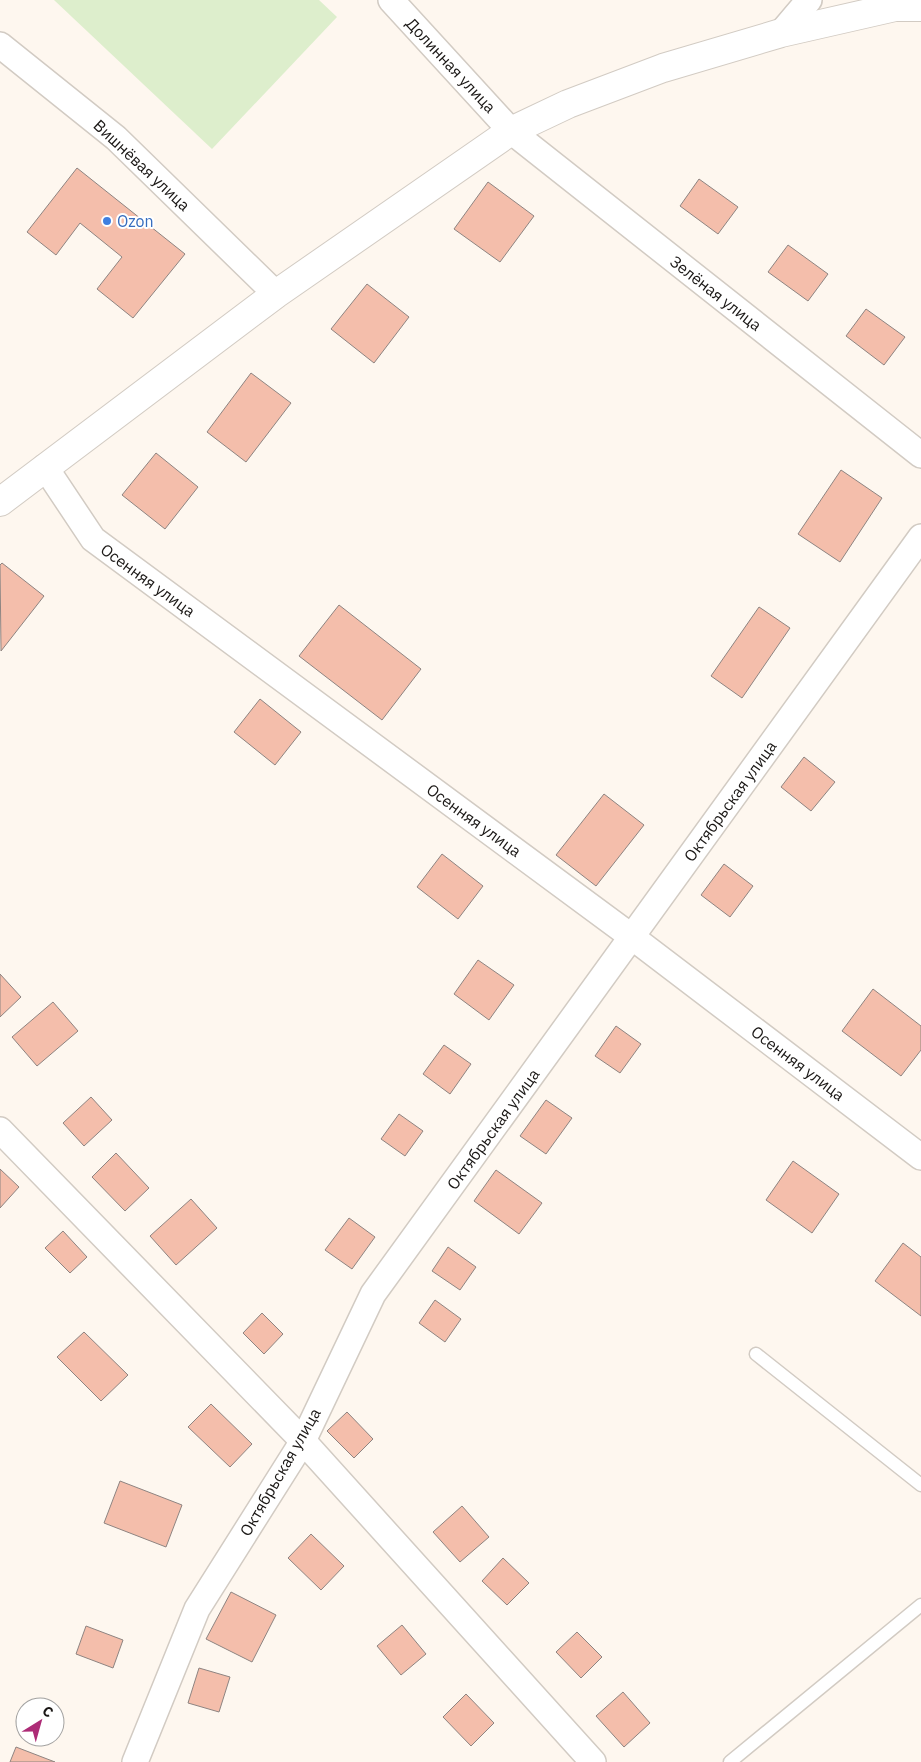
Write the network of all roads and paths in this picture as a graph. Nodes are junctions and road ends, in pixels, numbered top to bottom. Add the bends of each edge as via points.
1 (391, 0) edge
2 (809, 0) edge
3 (921, 7) edge
4 (781, 33) junction
5 (0, 45) edge
6 (511, 130) junction
7 (276, 294) junction
8 (921, 455) edge
9 (46, 467) junction
10 (0, 502) edge
11 (921, 538) edge
12 (632, 937) junction
13 (0, 1130) edge
14 (921, 1157) edge
15 (756, 1354) dead end
16 (303, 1441) junction
17 (921, 1486) edge
18 (921, 1605) edge
19 (135, 1762) edge
20 (594, 1762) edge
21 (730, 1762) edge

1 - 6 street, Долинная улица
2 - 4 street
3 - 4 street via 895,7
4 - 6 street via 663,68 568,104
5 - 7 street, Вишнёвая улица via 116,138
6 - 7 street
6 - 8 street, Зелёная улица
7 - 9 street
9 - 10 street
9 - 12 street, Осенняя улица via 93,538
11 - 12 street, Октябрьская улица
12 - 14 street, Осенняя улица
12 - 16 street, Октябрьская улица via 373,1294
13 - 16 street
15 - 17 lane
16 - 19 street, Октябрьская улица via 197,1610
16 - 20 street
18 - 21 lane

